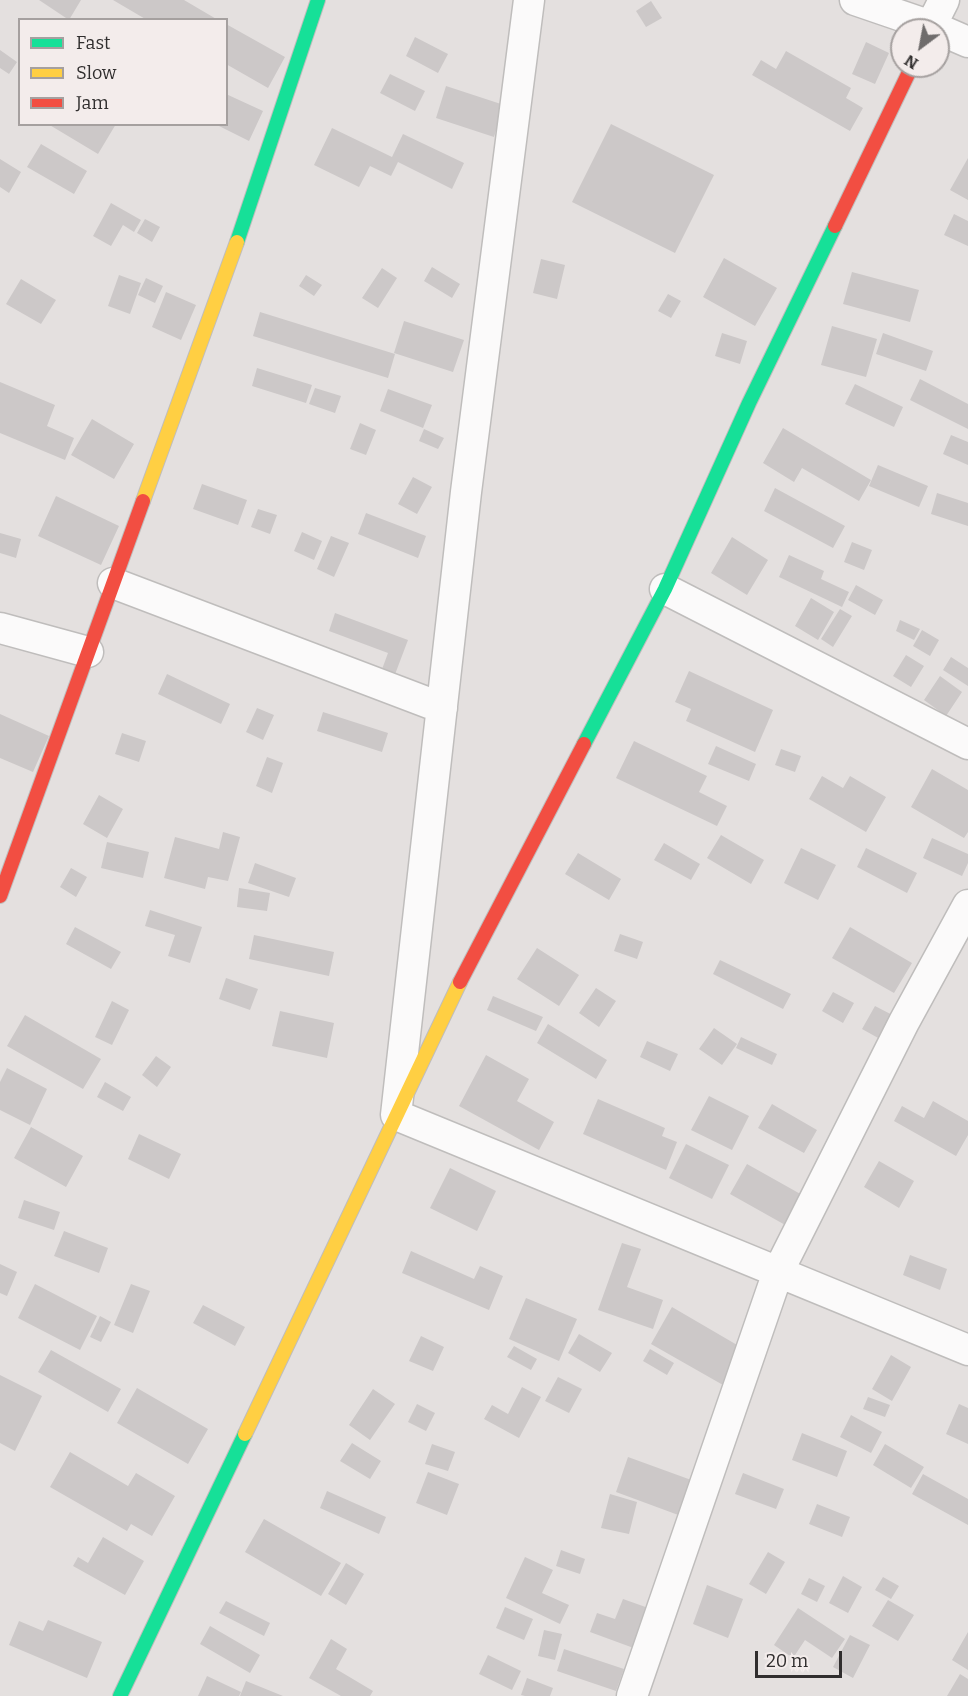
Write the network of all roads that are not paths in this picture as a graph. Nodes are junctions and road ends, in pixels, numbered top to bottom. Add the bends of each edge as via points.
1 (529, 0) edge
2 (855, 0) edge
3 (310, 3) edge
4 (931, 18) edge
5 (950, 29) edge
6 (968, 42) edge
7 (906, 78) edge
8 (113, 582) junction
9 (665, 590) junction
10 (0, 628) edge
11 (88, 652) junction
12 (442, 708) junction
13 (968, 744) edge
14 (0, 896) edge
15 (968, 906) edge
16 (396, 1115) junction
17 (778, 1272) junction
18 (968, 1350) edge
19 (120, 1696) edge
20 (632, 1696) edge

1 - 12 street
2 - 4 street
3 - 8 street via 235,248
5 - 6 street
7 - 9 street via 748,404
8 - 11 street
8 - 12 street
9 - 13 street
9 - 16 street via 452,999
10 - 11 street
11 - 14 street
12 - 16 street
15 - 17 street via 904,1022
16 - 17 street
16 - 19 street
17 - 18 street
17 - 20 street

